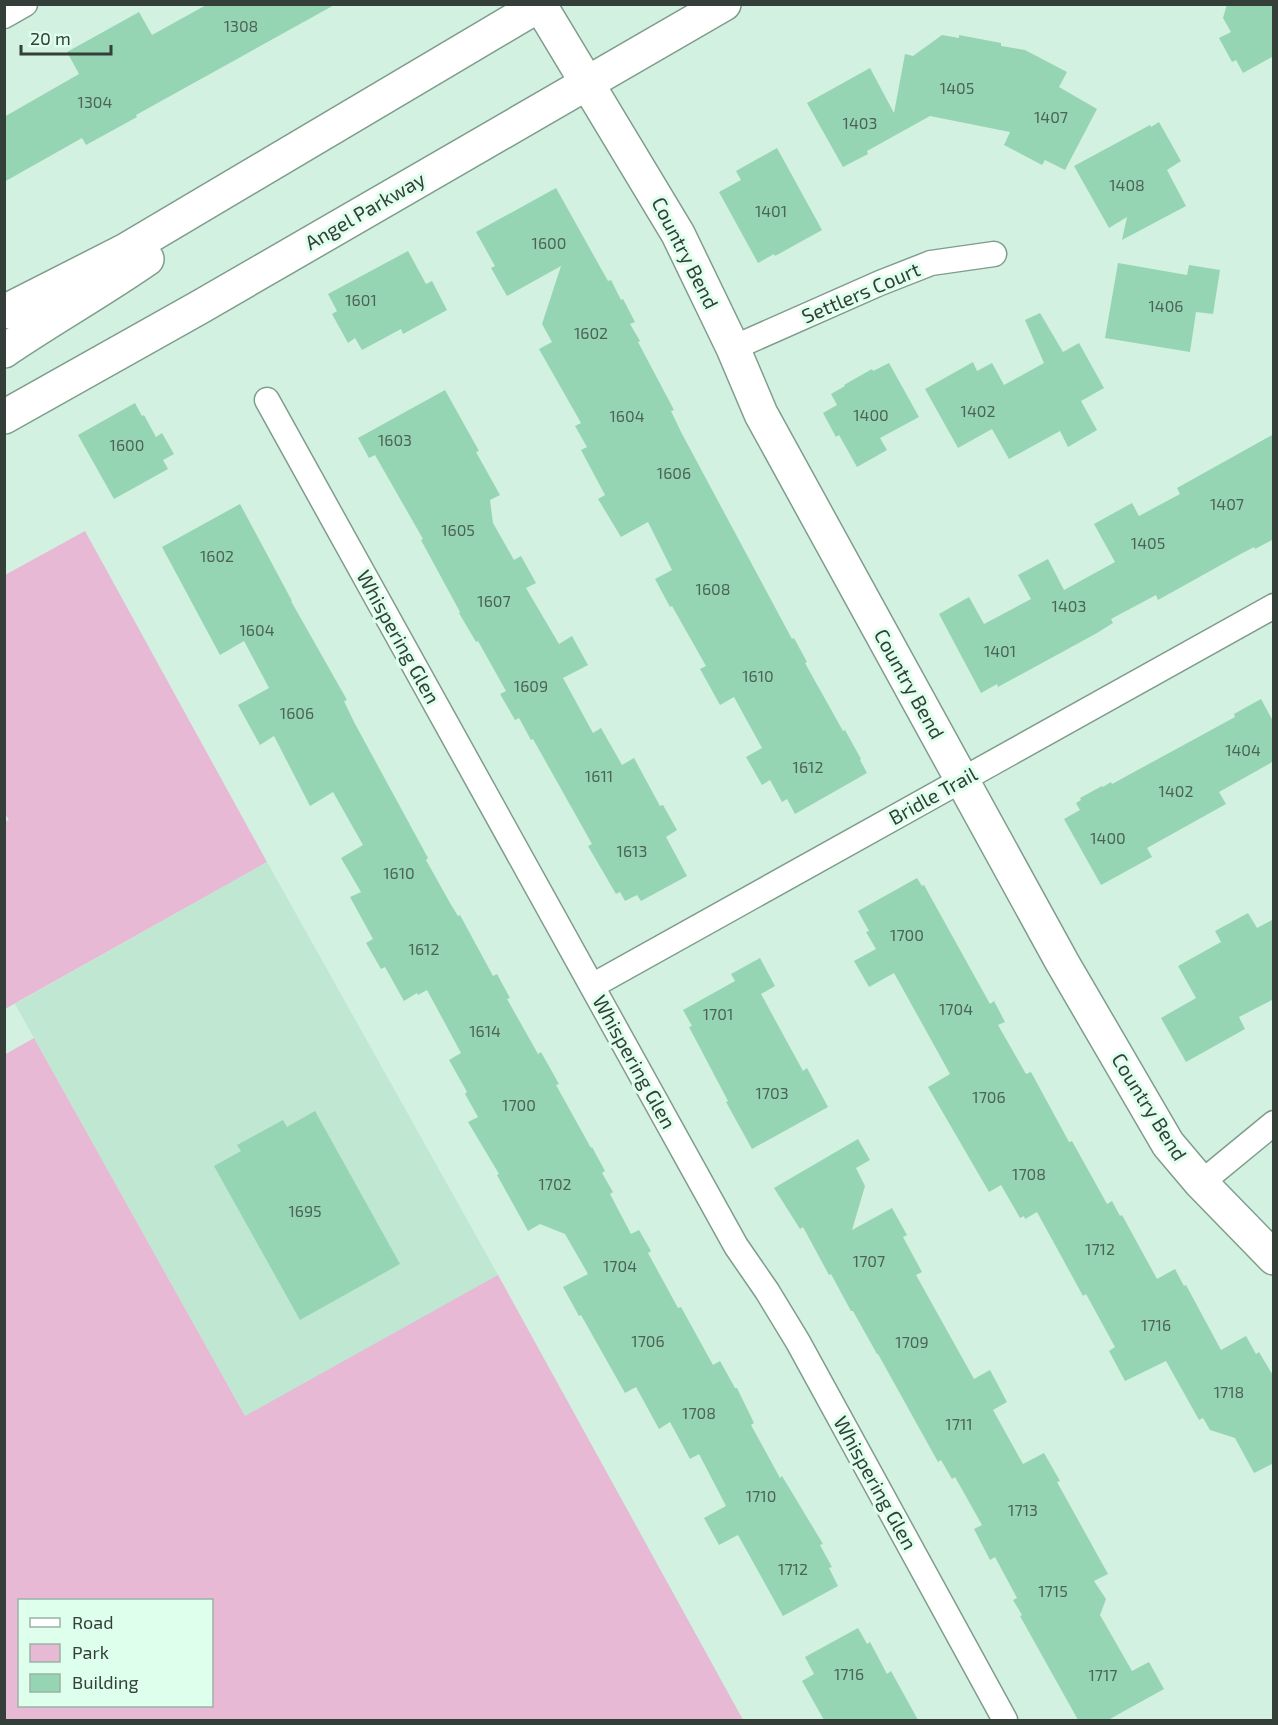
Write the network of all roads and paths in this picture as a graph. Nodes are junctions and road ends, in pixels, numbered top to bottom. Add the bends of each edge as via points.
1 (25, 4) edge
2 (724, 4) edge
3 (541, 5) edge
4 (4, 16) edge
5 (588, 82) junction
6 (237, 185) junction
7 (994, 254) dead end
8 (4, 312) edge
9 (733, 348) junction
10 (4, 351) edge
11 (267, 400) dead end
12 (4, 417) edge
13 (1274, 606) edge
14 (962, 780) junction
15 (592, 986) junction
16 (1274, 1122) edge
17 (1201, 1184) junction
18 (1274, 1258) edge
19 (1005, 1720) edge

1 - 4 street
2 - 5 main road, Angel Parkway
3 - 5 main road, Country Bend
3 - 6 main road
5 - 9 main road, Country Bend via 678,234
5 - 12 main road, Angel Parkway
6 - 8 main road via 126,250
6 - 10 main road via 176,239
7 - 9 street, Settlers Court via 931,263
9 - 14 main road, Country Bend via 761,414
11 - 15 street, Whispering Glen
13 - 14 street, Bridle Trail
14 - 15 street, Bridle Trail
14 - 17 main road, Country Bend via 1168,1144
15 - 19 street, Whispering Glen via 736,1246 798,1342
16 - 17 street
17 - 18 main road, Country Bend

